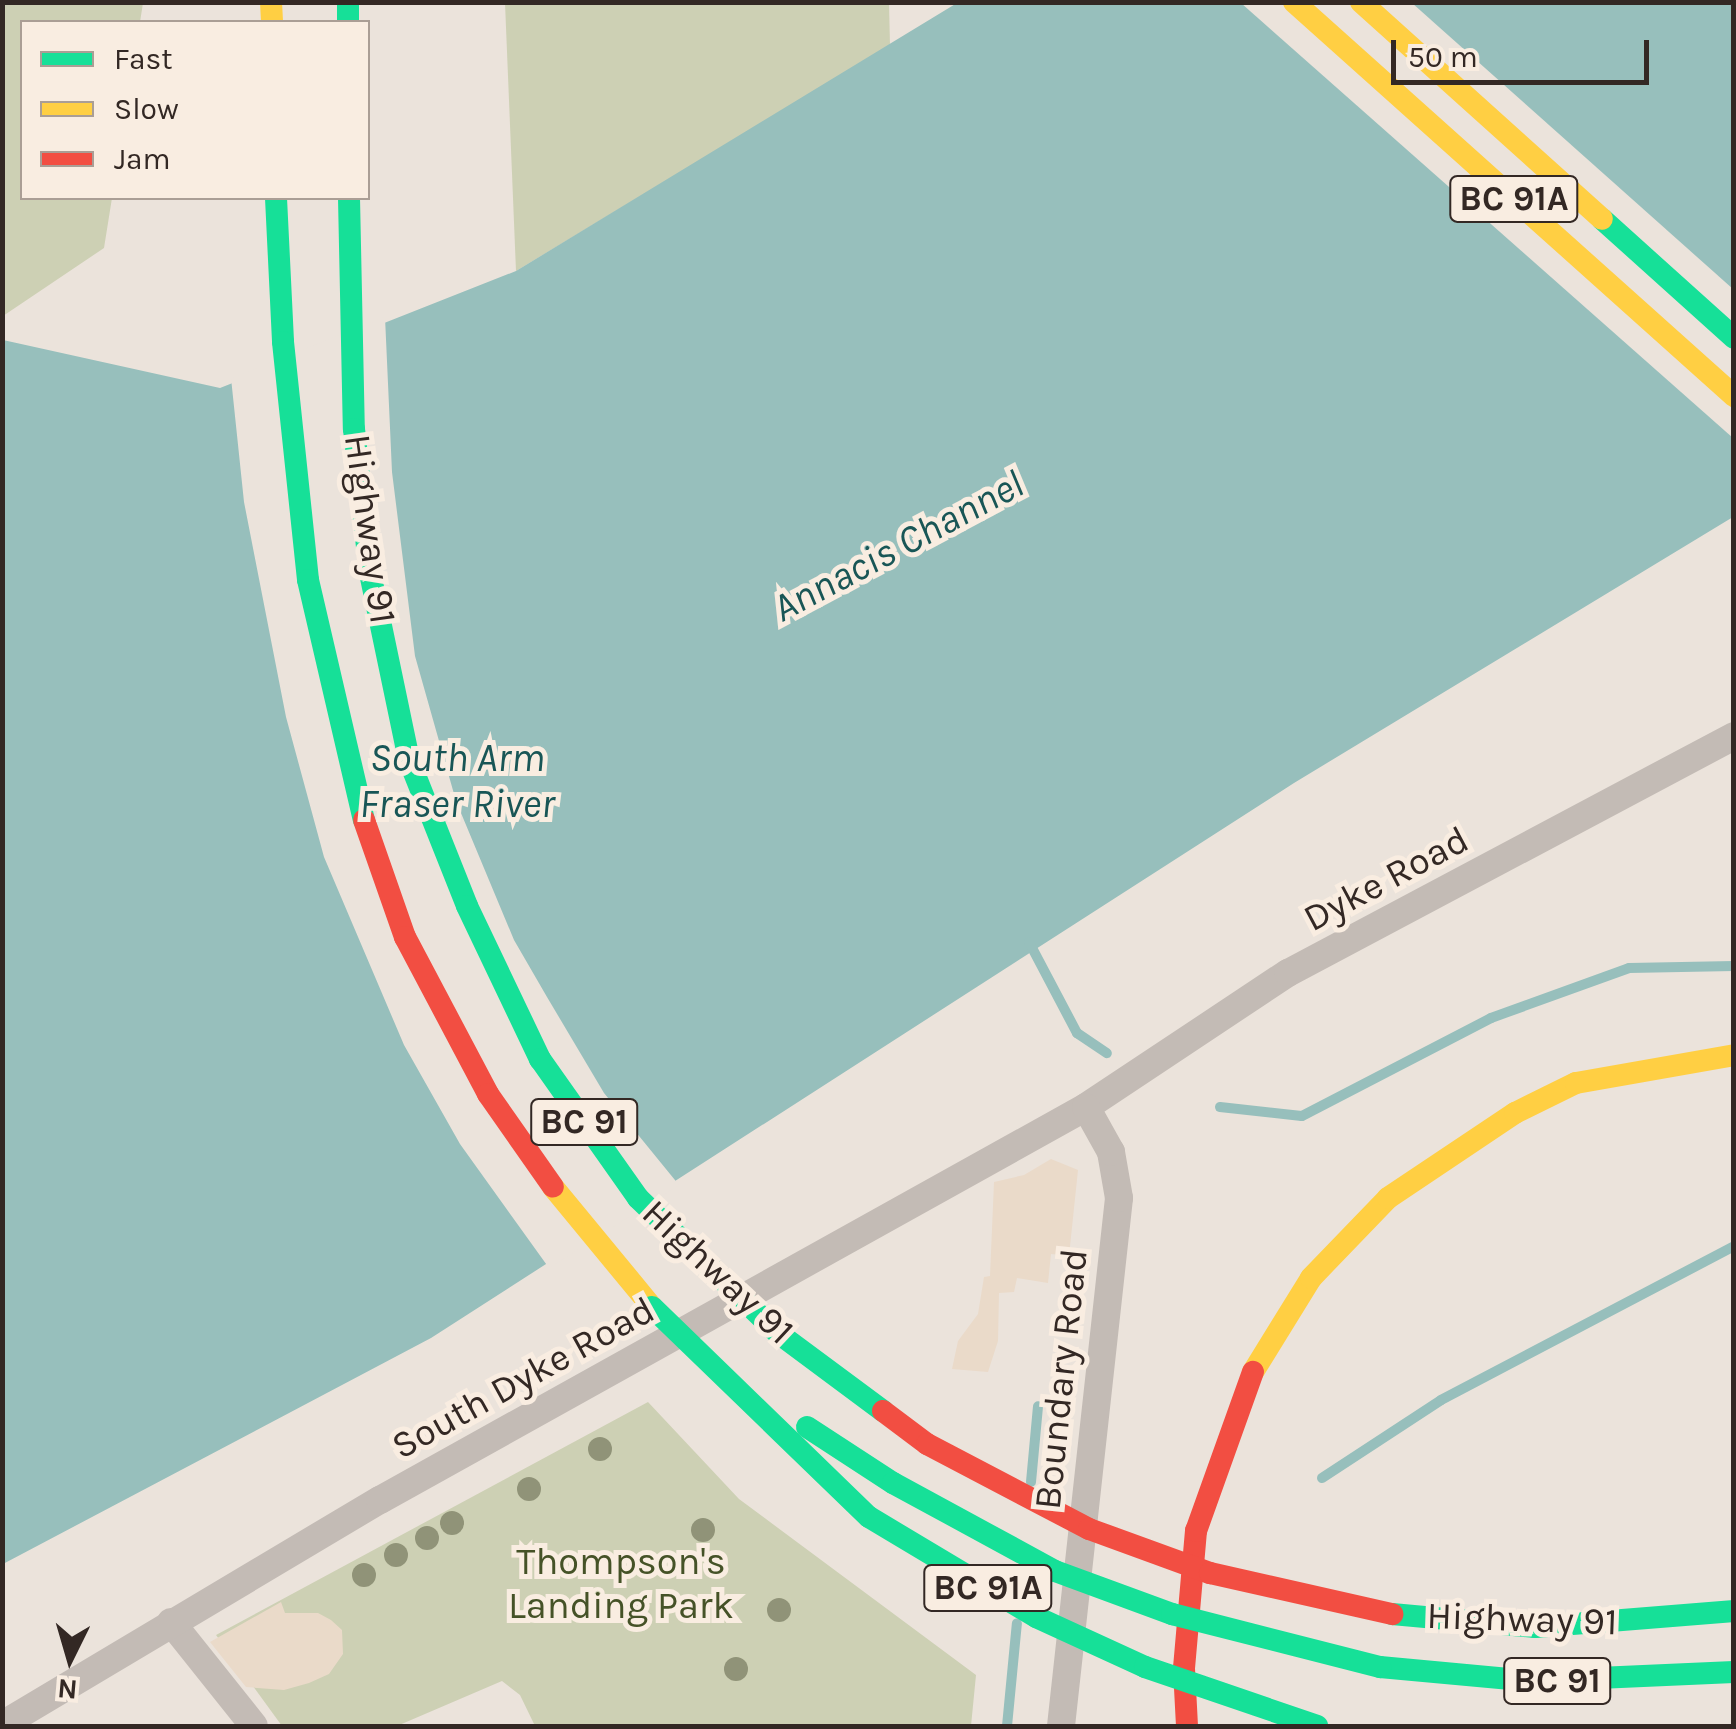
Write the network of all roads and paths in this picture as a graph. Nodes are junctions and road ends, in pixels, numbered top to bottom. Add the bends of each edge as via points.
1 (1294, 2) edge
2 (1360, 2) edge
3 (276, 200) edge
4 (350, 200) edge
5 (1734, 338) edge
6 (1734, 396) edge
7 (1734, 736) edge
8 (1734, 1055) edge
9 (1086, 1107) junction
10 (710, 1364) junction
11 (1734, 1612) edge
12 (171, 1622) junction
13 (1734, 1672) edge
14 (2, 1725) edge
15 (254, 1726) edge
16 (1062, 1726) edge
17 (1188, 1726) edge
18 (1317, 1726) edge

1 - 6 highway, BC 91A
2 - 5 highway
3 - 10 highway, Highway 91 / BC 91, bridge via 282,342 308,580 351,782 406,938 488,1094 582,1226
4 - 11 highway, Highway 91 / BC 91, bridge via 354,428 370,573 409,760 466,906 540,1059 638,1198 778,1333 927,1444 1088,1528 1192,1567 1392,1614 1536,1627
7 - 9 street, Dyke Road via 1288,973
8 - 17 highway via 1576,1084 1514,1113 1388,1198 1311,1278 1244,1387 1196,1531 1184,1668
9 - 12 street, South Dyke Road
9 - 16 street, Boundary Road via 1110,1152 1118,1198
10 - 13 highway, Highway 91 / BC 91, bridge via 893,1483 1055,1571 1172,1614 1380,1667 1530,1681
10 - 18 highway, BC 91A, bridge via 869,1517 1036,1617 1145,1666
12 - 14 street, South Dyke Road
12 - 15 street

